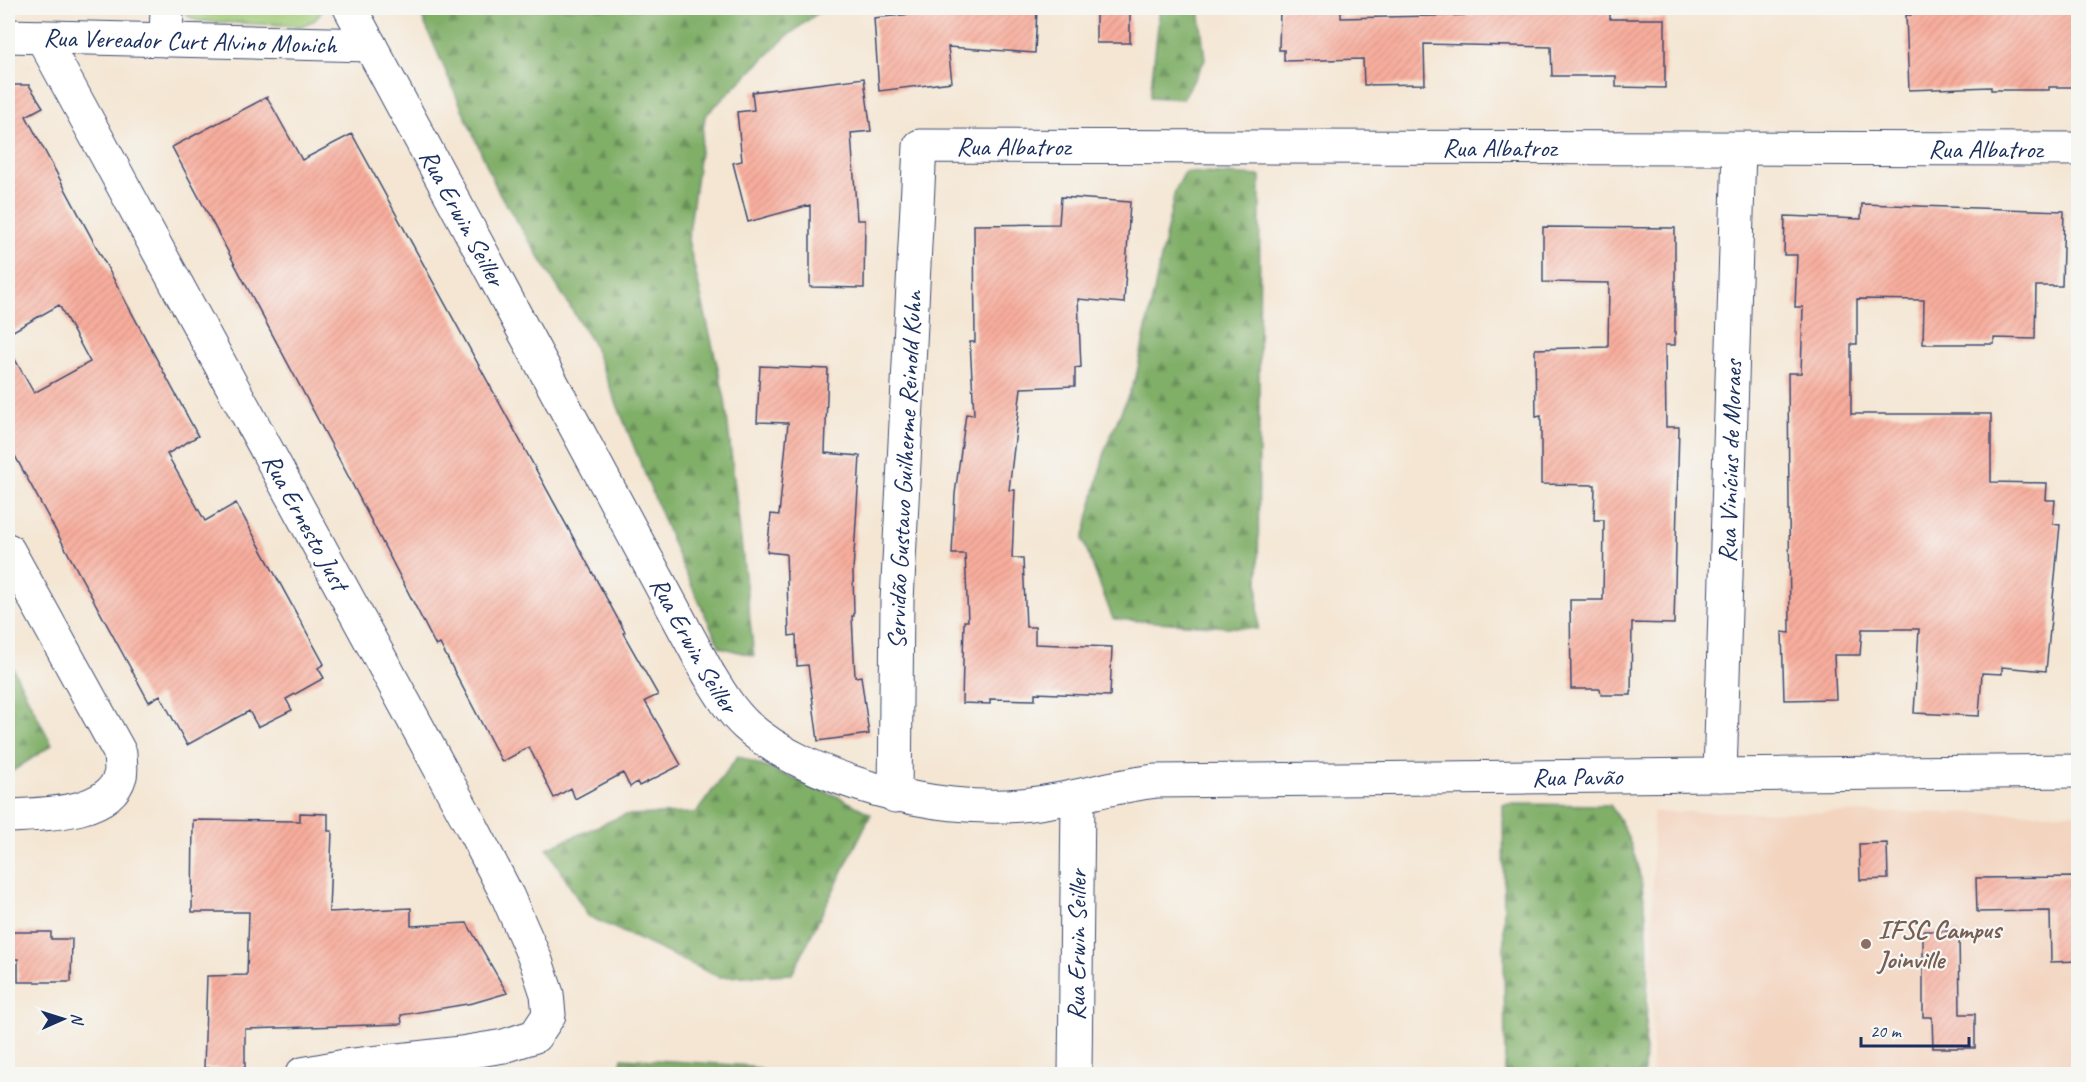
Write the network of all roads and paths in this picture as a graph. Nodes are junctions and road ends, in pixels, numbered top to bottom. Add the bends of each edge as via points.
1 (167, 8) edge
2 (350, 8) edge
3 (8, 36) edge
4 (42, 37) junction
5 (166, 40) junction
6 (370, 45) junction
7 (920, 146) joint
8 (1739, 149) junction
9 (2079, 150) edge
10 (8, 550) edge
11 (2079, 771) edge
12 (1720, 775) junction
13 (895, 796) junction
14 (1078, 797) junction
15 (8, 816) edge
16 (309, 1073) edge
17 (1075, 1074) edge

1 - 5 street
2 - 6 street, Rua Erwin Seiller
3 - 4 street, Rua Vereador Curt Alvino Monich
4 - 5 street, Rua Vereador Curt Alvino Monich
4 - 16 street, Rua Ernesto Just via 492,866 548,994 549,1015 535,1036 504,1046
5 - 6 street, Rua Vereador Curt Alvino Monich
6 - 13 street, Rua Erwin Seiller via 726,701 746,724 771,743 806,762
7 - 8 street, Rua Albatroz
7 - 13 street, Servidão Gustavo Guilherme Reinold Kuhn via 897,601
8 - 9 street, Rua Albatroz
8 - 12 street, Rua Vinícius de Moraes
10 - 15 street via 120,753 120,777 105,797 74,812
11 - 12 street, Rua Pavão
12 - 14 street, Rua Pavão via 1156,781
13 - 14 street, Rua Erwin Seiller via 985,808
14 - 17 street, Rua Erwin Seiller

